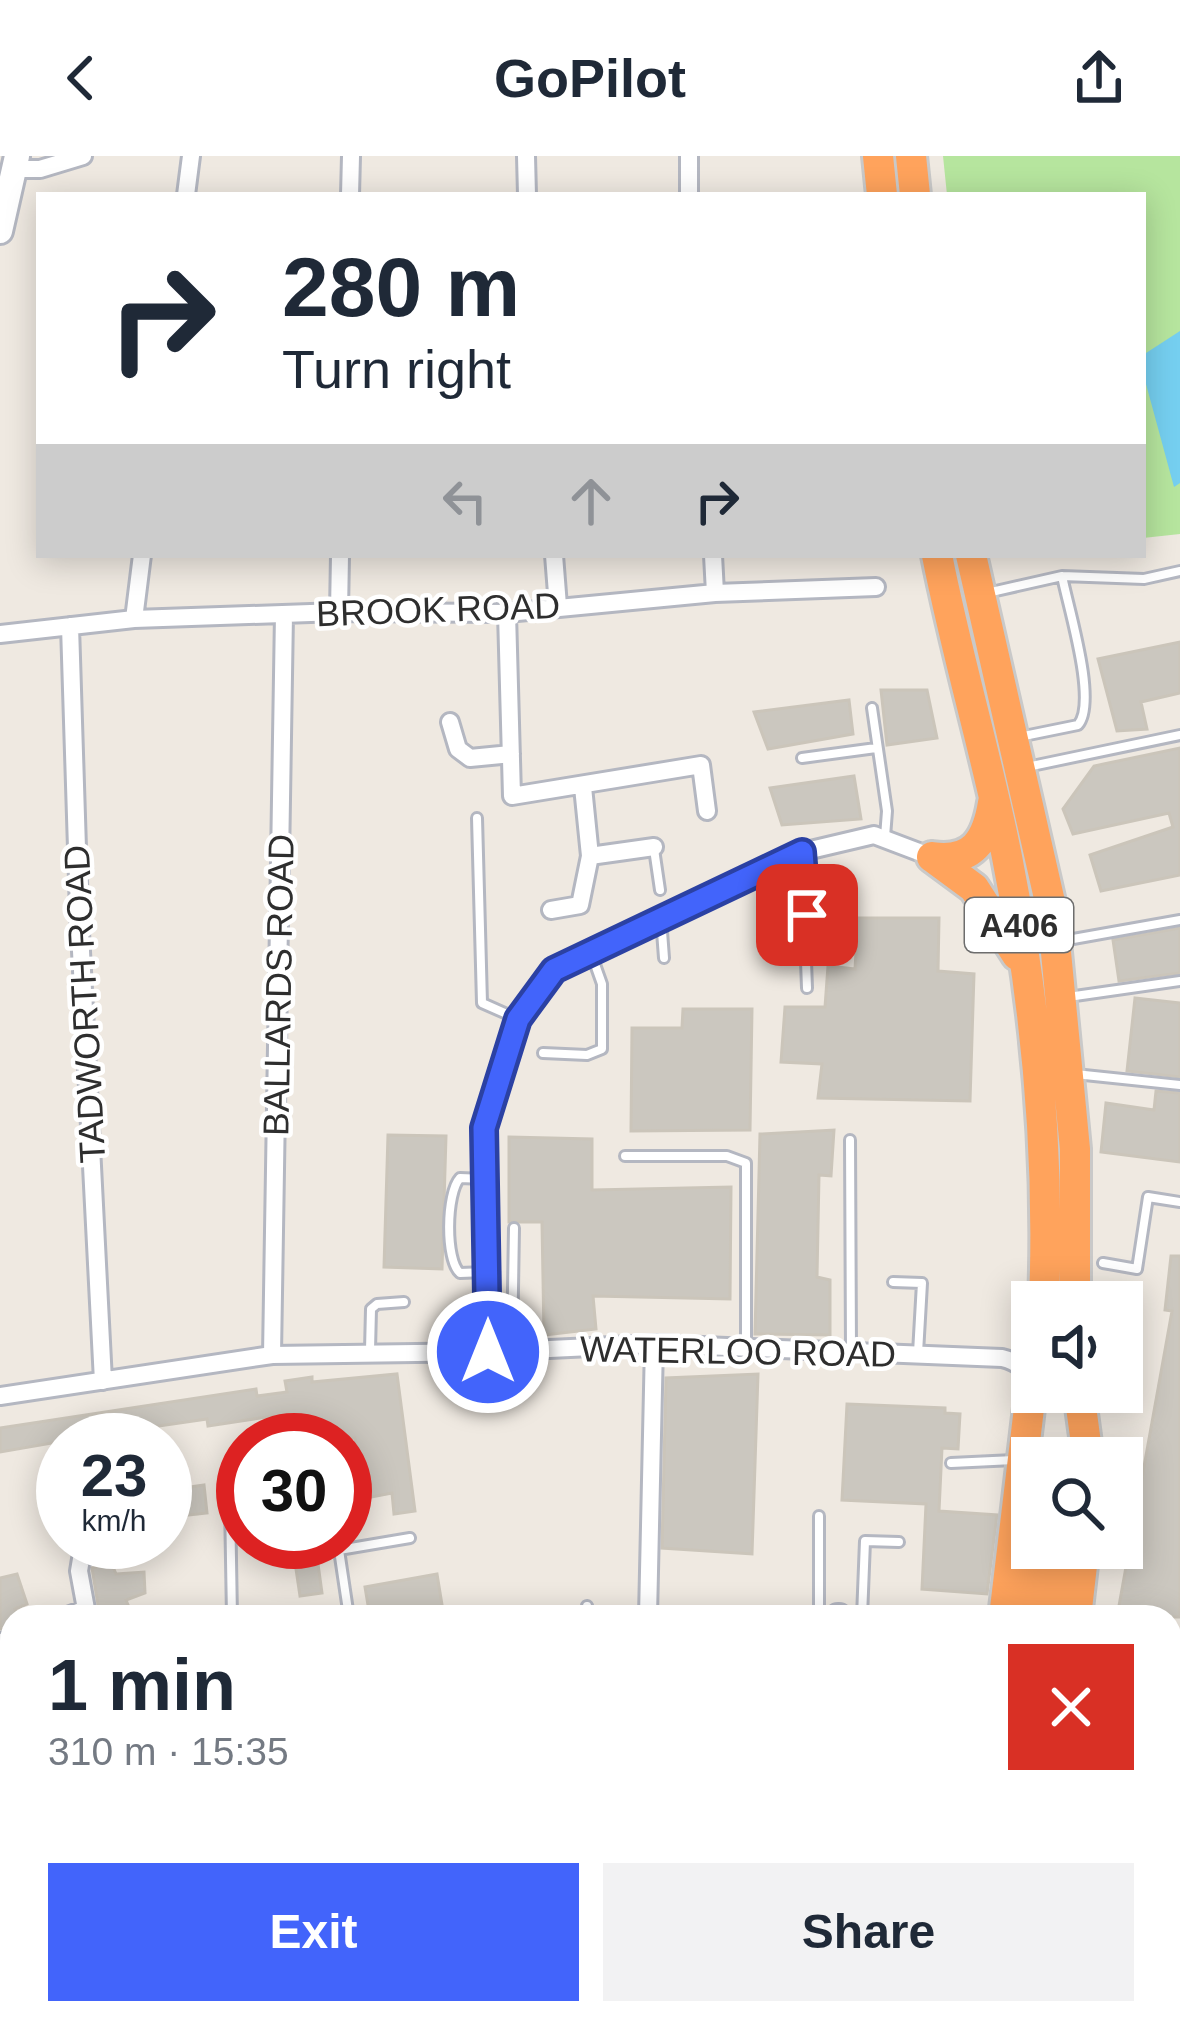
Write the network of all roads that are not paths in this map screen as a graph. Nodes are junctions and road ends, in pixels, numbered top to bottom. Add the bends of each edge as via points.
1 (83, 156) edge
2 (191, 156) edge
3 (351, 156) edge
4 (526, 156) edge
5 (689, 156) edge
6 (878, 156) edge
7 (911, 156) edge
8 (12, 162) edge
9 (186, 192) edge
10 (350, 192) edge
11 (527, 192) edge
12 (689, 192) edge
13 (882, 192) edge
14 (915, 192) edge
15 (0, 231) edge
16 (142, 558) edge
17 (340, 558) edge
18 (554, 558) edge
19 (712, 558) edge
20 (939, 558) edge
21 (972, 558) edge
22 (1180, 571) edge
23 (1062, 576) junction
24 (876, 587) dead end
25 (715, 593) junction
26 (979, 594) junction
27 (558, 606) junction
28 (338, 612) junction
29 (507, 613) junction
30 (284, 614) junction
31 (134, 619) junction
32 (70, 626) junction
33 (0, 634) edge
34 (872, 708) dead end
35 (450, 722) dead end
36 (1180, 736) edge
37 (876, 748) junction
38 (511, 754) junction
39 (1016, 754) junction
40 (802, 758) dead end
41 (583, 787) junction
42 (994, 796) junction
43 (707, 811) dead end
44 (476, 818) dead end
45 (885, 839) junction
46 (654, 848) joint
47 (802, 852) junction
48 (590, 856) junction
49 (932, 857) junction
50 (660, 890) dead end
51 (550, 910) dead end
52 (661, 917) junction
53 (1180, 920) edge
54 (1055, 942) junction
55 (591, 952) junction
56 (664, 958) dead end
57 (1028, 974) junction
58 (1180, 981) edge
59 (807, 988) dead end
60 (1060, 998) junction
61 (518, 1019) junction
62 (543, 1053) dead end
63 (1068, 1073) junction
64 (1180, 1085) edge
65 (850, 1140) dead end
66 (626, 1156) dead end
67 (486, 1179) junction
68 (1180, 1202) edge
69 (514, 1228) dead end
70 (1103, 1263) dead end
71 (488, 1271) junction
72 (1044, 1281) edge
73 (1076, 1281) edge
74 (893, 1282) dead end
75 (404, 1302) dead end
76 (653, 1344) junction
77 (746, 1348) junction
78 (512, 1351) junction
79 (488, 1352) junction
80 (851, 1352) junction
81 (918, 1354) junction
82 (272, 1355) junction
83 (370, 1355) junction
84 (1011, 1361) edge
85 (103, 1381) junction
86 (0, 1396) edge
87 (1011, 1460) edge
88 (952, 1463) dead end
89 (819, 1516) dead end
90 (410, 1538) dead end
91 (899, 1541) dead end
92 (79, 1569) edge
93 (231, 1569) edge
94 (1029, 1569) edge
95 (1034, 1569) edge
96 (1052, 1569) edge
97 (1082, 1569) edge
98 (85, 1605) edge
99 (232, 1605) edge
100 (348, 1605) edge
101 (649, 1605) edge
102 (818, 1605) edge
103 (863, 1605) edge
104 (1028, 1605) edge
105 (1029, 1605) edge
106 (1034, 1605) edge
107 (1077, 1605) edge

1 - 8 street via 40,169
2 - 9 street
3 - 10 street
4 - 11 street
5 - 12 street
6 - 13 highway
7 - 14 highway
8 - 15 street
16 - 31 street
17 - 28 street
18 - 27 street
19 - 25 street
20 - 42 highway, A406
21 - 26 highway, A406
22 - 23 lane via 1144,579
23 - 26 lane
23 - 39 lane via 1084,719
24 - 25 street, BROOK ROAD
25 - 27 street, BROOK ROAD
26 - 39 highway, A406
27 - 29 street, BROOK ROAD
28 - 29 street, BROOK ROAD
28 - 30 street, BROOK ROAD
29 - 38 street
30 - 31 street, BROOK ROAD
30 - 82 street, BALLARDS ROAD
31 - 32 street, BROOK ROAD
32 - 33 street, BROOK ROAD
32 - 85 street, TADWORTH ROAD
34 - 37 lane
35 - 38 street via 458,749 470,758
36 - 39 lane
37 - 40 lane
37 - 45 lane
38 - 41 street via 512,796
39 - 54 highway, A406
41 - 43 street via 700,765
41 - 48 street
42 - 49 highway via 972,850 951,860
42 - 57 highway, A406
44 - 61 lane via 482,1003
45 - 47 street
45 - 49 street
46 - 48 street
46 - 50 lane
47 - 52 street
47 - 59 lane
48 - 51 street via 580,905
49 - 57 highway via 974,888
52 - 55 street
52 - 56 lane
53 - 54 lane
54 - 60 highway, A406
55 - 61 street via 554,970
55 - 62 lane via 602,984 602,1049
57 - 72 highway, A406 via 1044,1132
58 - 60 lane
60 - 63 highway, A406
61 - 67 street via 484,1128
63 - 64 lane
63 - 73 highway, A406
65 - 80 lane
66 - 77 lane via 746,1163
67 - 71 street
67 - 71 lane via 454,1183 451,1261 460,1273
68 - 70 lane via 1148,1197 1137,1269
69 - 78 lane
71 - 79 street
74 - 81 lane via 922,1283
75 - 83 lane via 371,1309
76 - 77 street, WATERLOO ROAD
76 - 78 street, WATERLOO ROAD
76 - 101 street
77 - 80 street, WATERLOO ROAD
78 - 79 street, WATERLOO ROAD
79 - 83 street, WATERLOO ROAD
80 - 81 street, WATERLOO ROAD
81 - 84 street, WATERLOO ROAD
82 - 83 street, WATERLOO ROAD
82 - 85 street, WATERLOO ROAD
85 - 86 street, WATERLOO ROAD
87 - 88 lane
89 - 102 lane
90 - 100 lane via 339,1550
91 - 103 lane via 866,1540
92 - 98 street
93 - 99 lane
94 - 104 highway
95 - 105 highway
96 - 106 highway
97 - 107 highway

